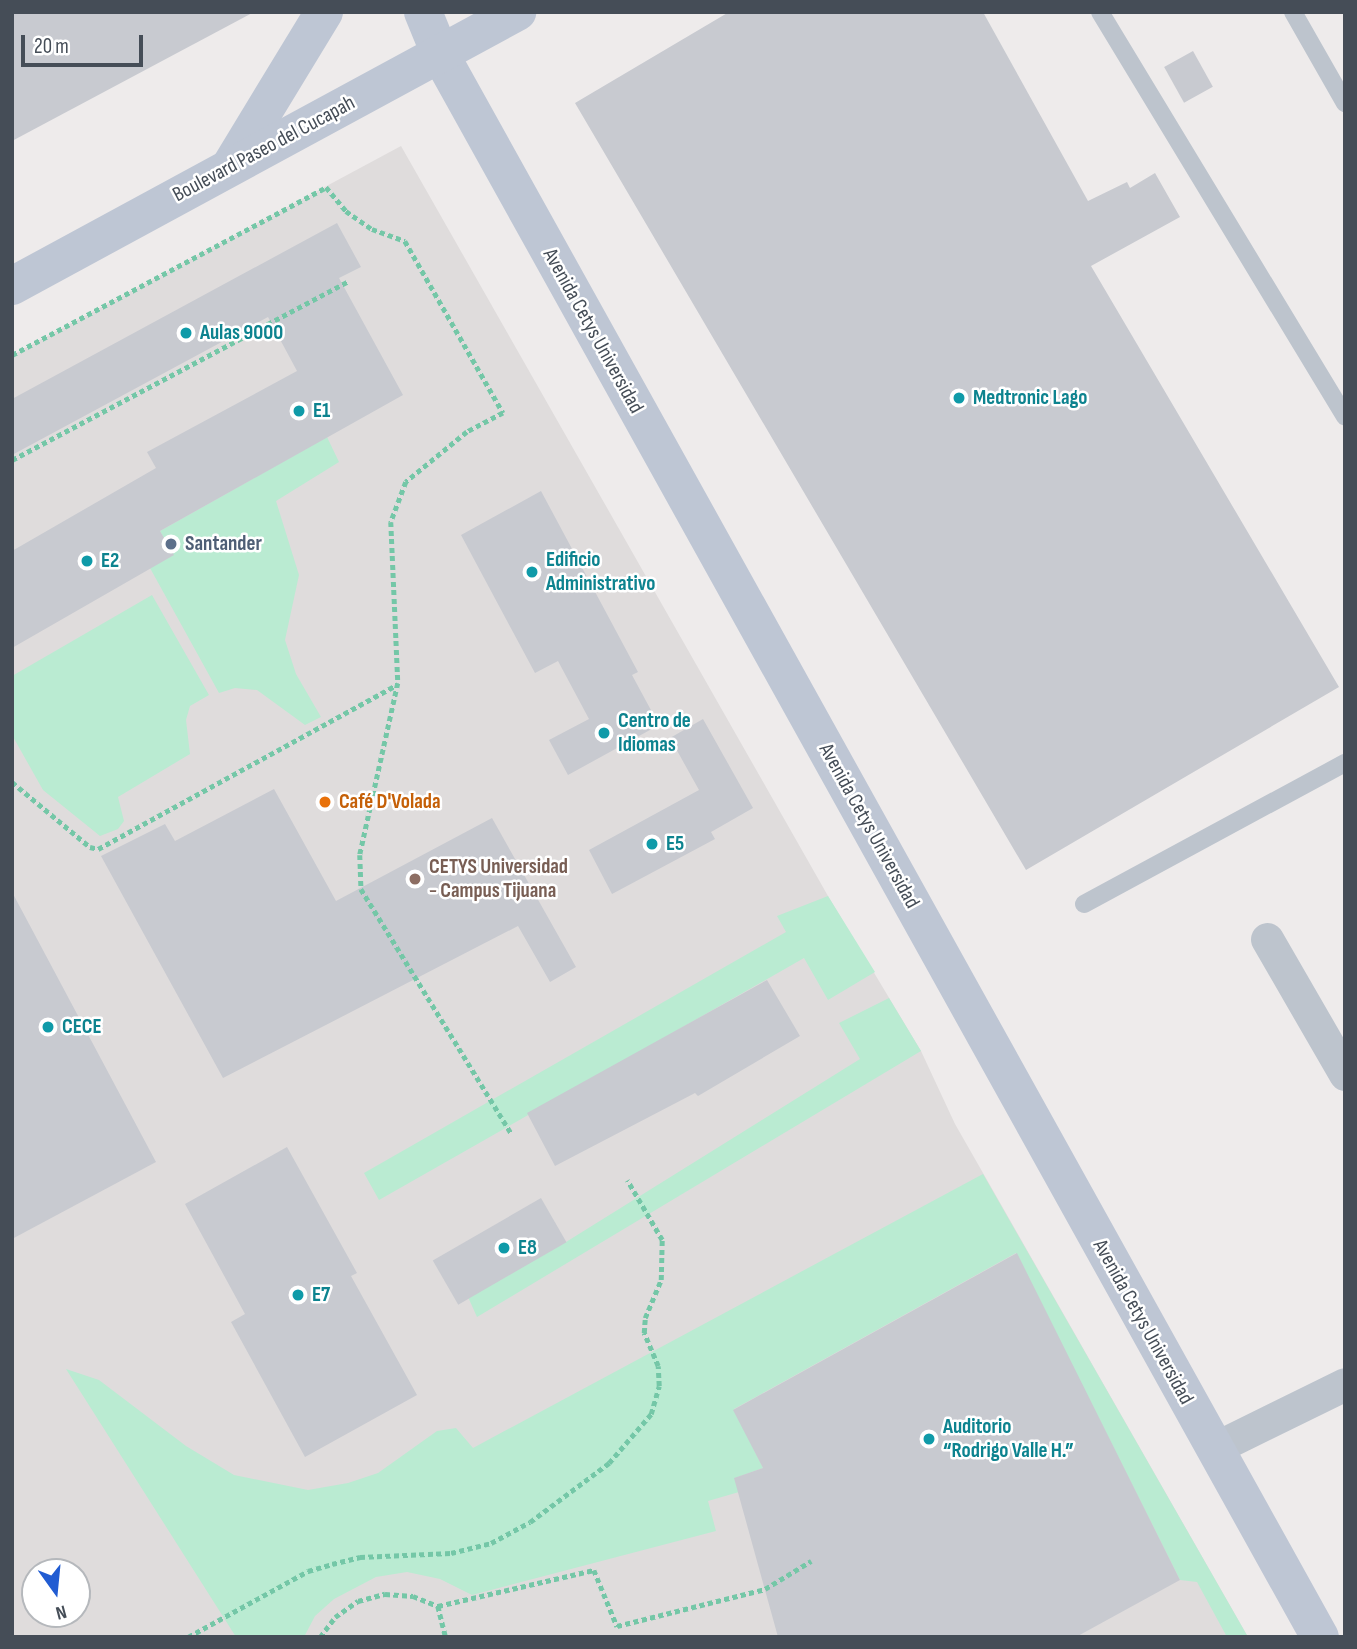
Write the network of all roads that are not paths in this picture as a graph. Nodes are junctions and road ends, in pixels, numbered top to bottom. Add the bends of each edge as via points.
1 (324, 12) edge
2 (424, 12) edge
3 (517, 12) edge
4 (1100, 12) edge
5 (1293, 12) edge
6 (441, 56) junction
7 (1345, 103) edge
8 (231, 165) junction
9 (12, 286) edge
10 (1345, 416) edge
11 (1345, 763) edge
12 (1084, 904) dead end
13 (1267, 939) dead end
14 (1345, 1074) edge
15 (1345, 1384) edge
16 (1213, 1449) junction
17 (1320, 1637) edge

1 - 8 main road
2 - 6 main road, Avenida Cetys Universidad
3 - 6 main road, Boulevard Paseo del Cucapah
4 - 10 lane
5 - 7 lane
6 - 8 main road, Boulevard Paseo del Cucapah
6 - 16 main road, Avenida Cetys Universidad
8 - 9 main road, Boulevard Paseo del Cucapah
11 - 12 lane
13 - 14 street
15 - 16 street
16 - 17 main road, Avenida Cetys Universidad

